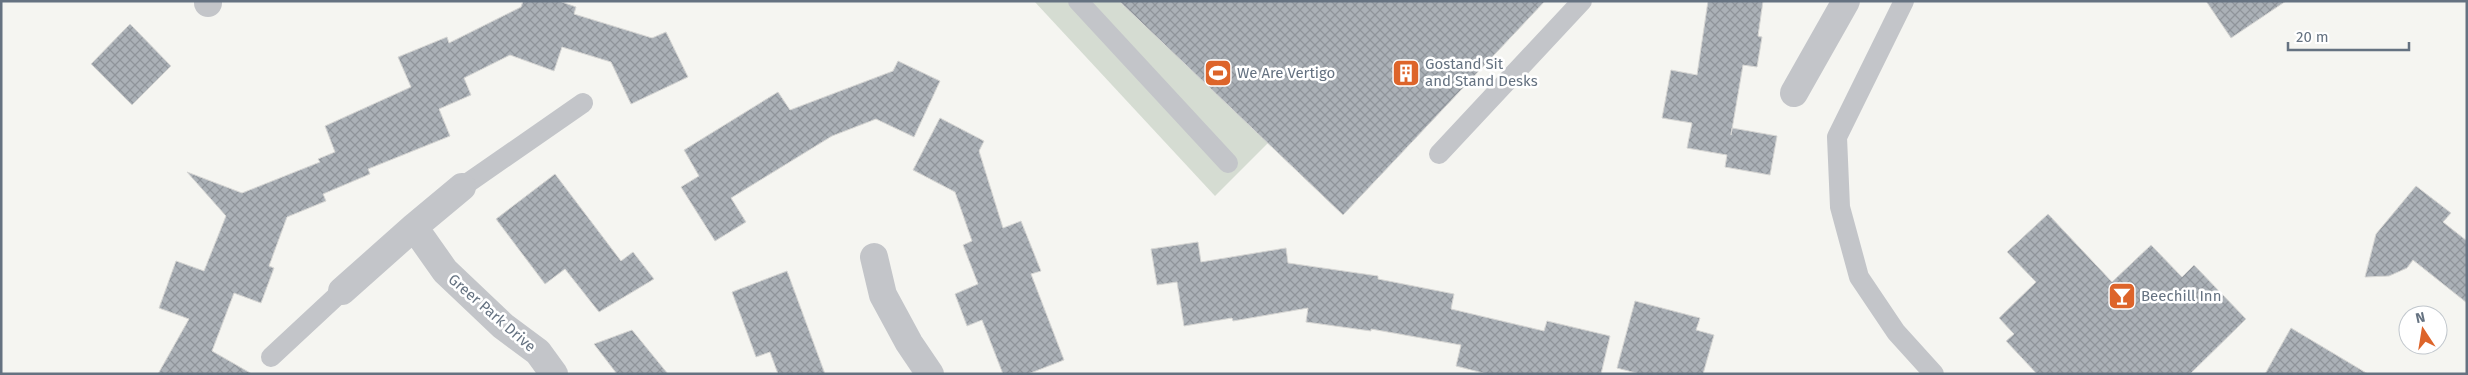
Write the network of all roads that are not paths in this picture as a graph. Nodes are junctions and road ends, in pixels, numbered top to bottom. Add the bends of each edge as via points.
1 (1078, 1) edge
2 (1582, 1) edge
3 (1846, 1) edge
4 (1904, 1) edge
5 (1794, 92) dead end
6 (583, 103) dead end
7 (1439, 154) dead end
8 (1228, 163) dead end
9 (462, 187) joint
10 (414, 227) junction
11 (874, 257) dead end
12 (342, 291) joint
13 (271, 357) dead end
14 (554, 374) edge
15 (930, 374) edge
16 (1934, 374) edge

1 - 8 lane
2 - 7 lane
3 - 5 street
4 - 16 lane via 1837,136 1840,207 1860,277 1896,332
6 - 9 lane
9 - 10 street
10 - 12 street
10 - 14 street, Greer Park Drive via 445,271 503,326 538,352
11 - 15 street via 883,295
12 - 13 lane

